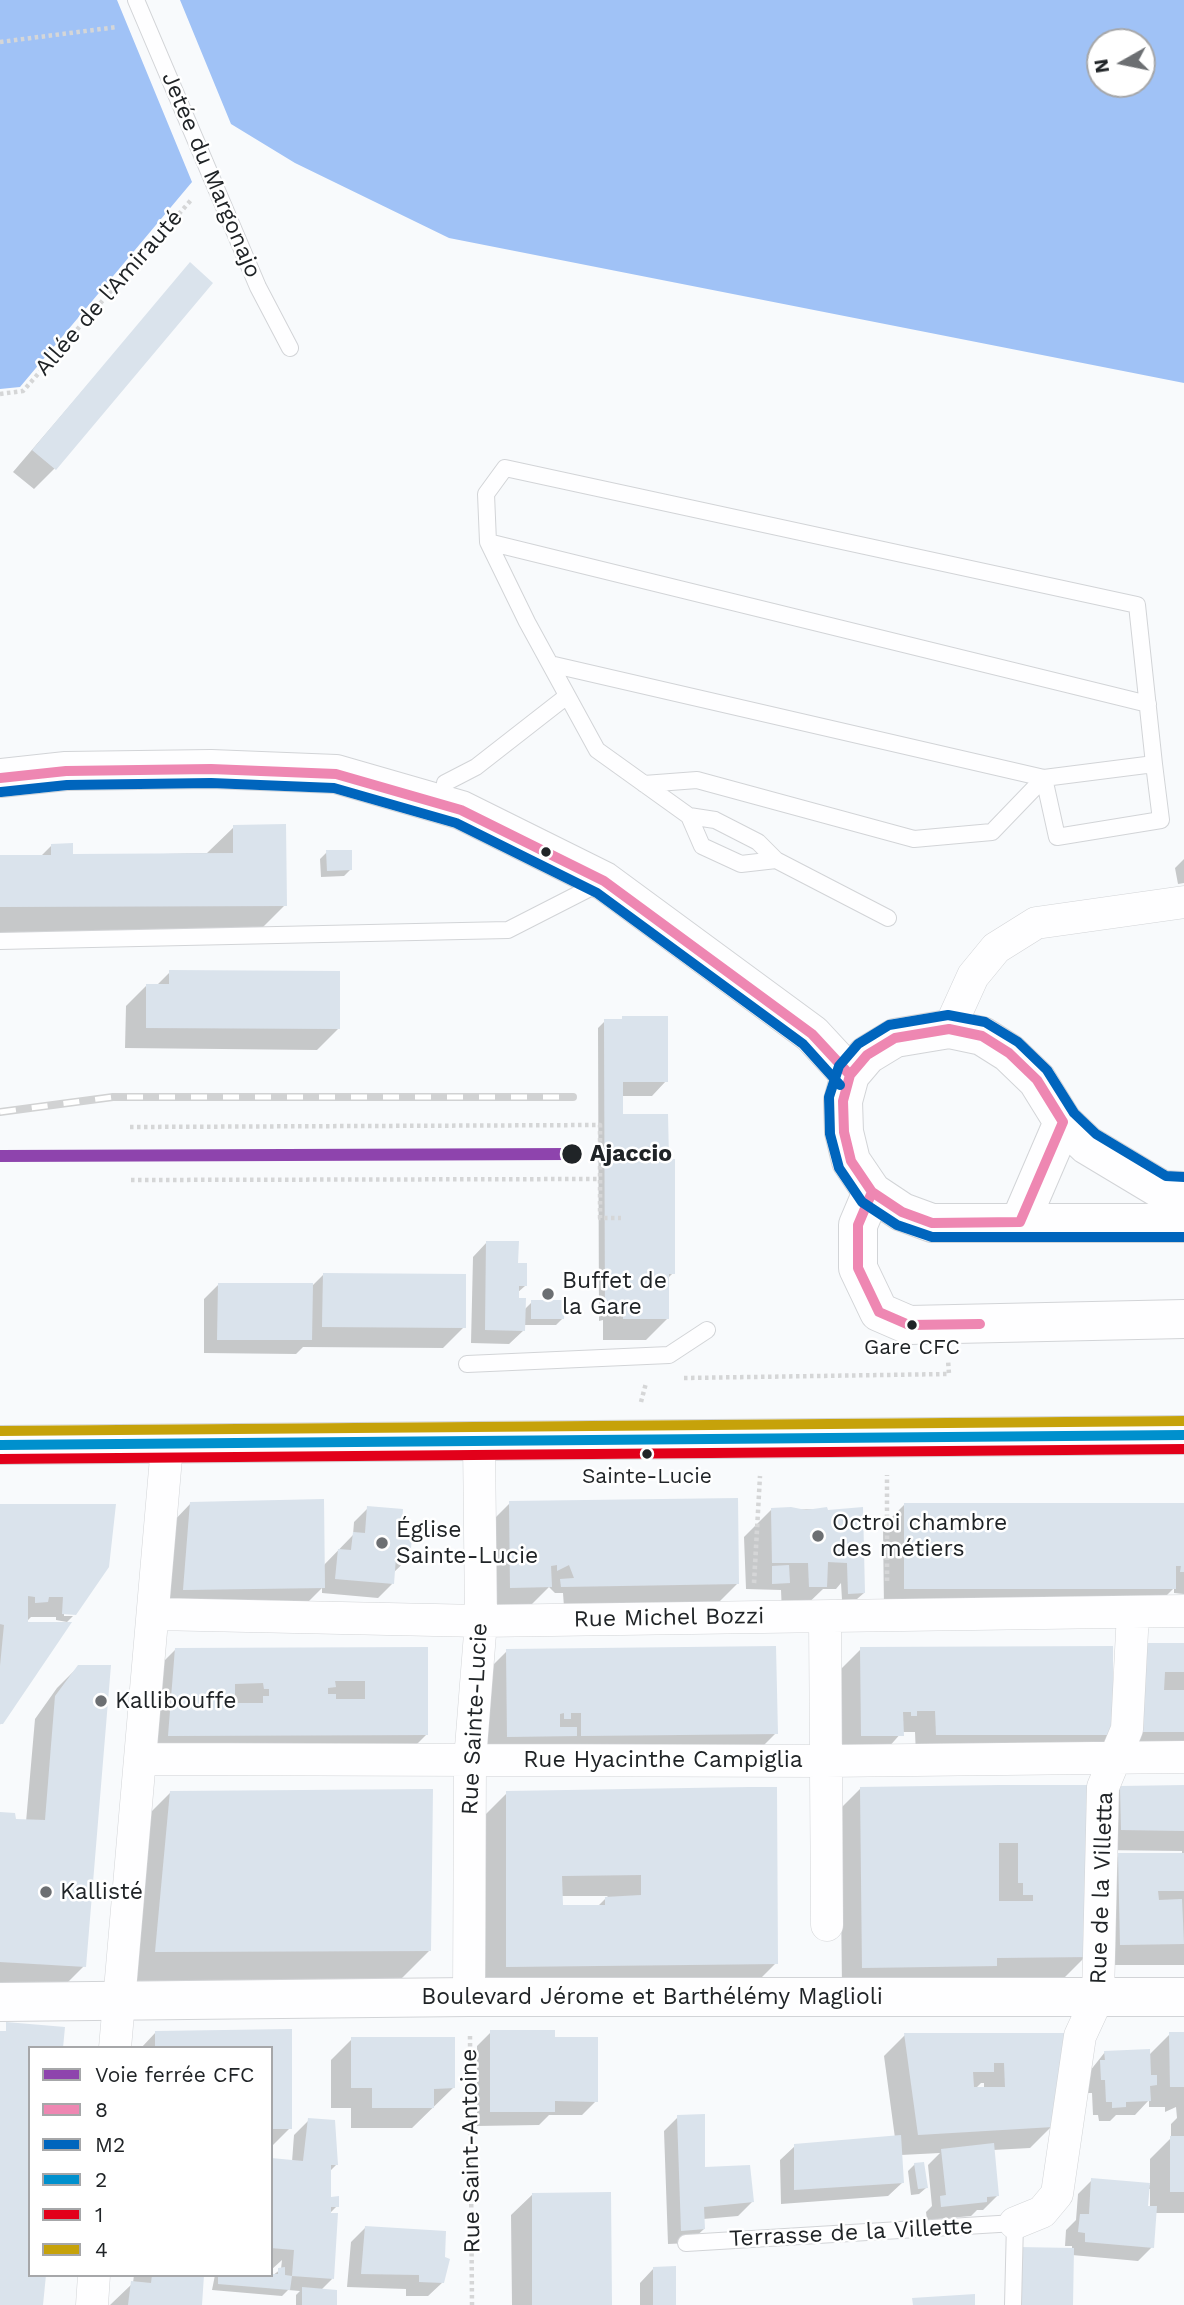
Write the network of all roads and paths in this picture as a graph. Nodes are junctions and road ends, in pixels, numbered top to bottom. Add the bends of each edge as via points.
1 (136, 0) edge
2 (146, 23) junction
3 (0, 42) edge
4 (211, 177) junction
5 (290, 348) dead end
6 (0, 394) edge
7 (488, 542) junction
8 (550, 664) junction
9 (567, 696) junction
10 (1148, 704) junction
11 (1154, 764) junction
12 (0, 778) edge
13 (1044, 778) junction
14 (644, 784) junction
15 (444, 794) junction
16 (689, 816) junction
17 (776, 860) junction
18 (604, 881) junction
19 (1184, 902) edge
20 (888, 918) dead end
21 (0, 941) edge
22 (949, 1029) junction
23 (850, 1075) junction
24 (1063, 1122) junction
25 (130, 1127) dead end
26 (600, 1179) junction
27 (131, 1180) dead end
28 (1184, 1191) edge
29 (872, 1192) junction
30 (621, 1218) dead end
31 (1020, 1222) junction
32 (1184, 1223) edge
33 (1184, 1319) edge
34 (948, 1324) junction
35 (707, 1330) dead end
36 (467, 1364) dead end
37 (703, 1378) dead end
38 (1184, 1435) edge
39 (887, 1438) junction
40 (762, 1439) junction
41 (480, 1442) junction
42 (0, 1445) edge
43 (167, 1446) junction
44 (1184, 1611) edge
45 (1133, 1612) junction
46 (154, 1614) junction
47 (752, 1615) junction
48 (887, 1617) junction
49 (825, 1618) junction
50 (481, 1621) junction
51 (1184, 1757) edge
52 (142, 1759) junction
53 (470, 1760) junction
54 (1113, 1760) junction
55 (825, 1761) junction
56 (827, 1925) dead end
57 (469, 1997) junction
58 (1098, 1997) junction
59 (1184, 1997) edge
60 (0, 2002) edge
61 (119, 2002) junction
62 (115, 2046) edge
63 (1015, 2223) junction
64 (687, 2243) dead end
65 (94, 2277) edge
66 (92, 2305) edge
67 (472, 2305) edge
68 (1013, 2305) edge

1 - 2 lane, Jetée du Margonajo
2 - 3 path
2 - 4 lane, Jetée du Margonajo
4 - 5 lane, Jetée du Margonajo
4 - 6 path, Allée de l'Amirauté via 23,391
7 - 8 lane
7 - 10 lane
7 - 10 lane via 486,494 505,468 1138,604
8 - 9 lane
8 - 13 lane
9 - 14 lane via 597,750
9 - 15 lane
10 - 11 lane
11 - 13 lane
11 - 13 lane via 1161,820 1057,837
12 - 15 main road via 66,771 211,769 336,774
13 - 14 lane via 992,832 914,839 697,780
14 - 16 lane
15 - 18 main road via 461,810
16 - 17 lane via 715,820 758,842
16 - 17 lane via 702,846 741,864
17 - 20 lane
18 - 21 lane via 508,930
18 - 23 main road via 812,1034
19 - 22 street via 1036,923 996,948 973,976
22 - 23 main road via 895,1038 867,1055
22 - 24 main road via 982,1036 1009,1052 1037,1080
23 - 29 main road via 843,1101 844,1132 851,1161
24 - 28 main road via 1104,1157 1161,1190
24 - 31 main road
25 - 26 path via 600,1125
26 - 27 path
26 - 30 path via 600,1218
29 - 31 main road via 902,1212 932,1223
29 - 34 main road via 858,1225 858,1268 879,1312 909,1325
31 - 32 main road
33 - 34 main road
34 - 37 path via 948,1374
35 - 36 lane via 669,1355
38 - 39 main road
39 - 40 main road
39 - 48 path
40 - 41 main road
40 - 47 path
41 - 43 main road
41 - 50 street, Rue Sainte-Lucie
42 - 43 main road
43 - 46 street
44 - 45 street, Rue Michel Bozzi
45 - 48 street, Rue Michel Bozzi
45 - 54 street, Rue de la Villetta via 1129,1713
46 - 50 street, Rue Michel Bozzi
46 - 52 street
47 - 49 street, Rue Michel Bozzi
47 - 50 street, Rue Michel Bozzi
48 - 49 street, Rue Michel Bozzi
49 - 55 street
50 - 53 street, Rue Sainte-Lucie
51 - 54 street, Rue Hyacinthe Campiglia
52 - 53 street, Rue Hyacinthe Campiglia
52 - 61 street
53 - 55 street, Rue Hyacinthe Campiglia
53 - 57 street, Rue Sainte-Lucie
54 - 55 street, Rue Hyacinthe Campiglia
54 - 58 street, Rue de la Villetta via 1103,1787
55 - 56 street
57 - 58 main road, Boulevard Jérome et Barthélémy Maglioli
57 - 61 main road, Boulevard Jérome et Barthélémy Maglioli
57 - 67 path, Rue Saint-Antoine
58 - 59 main road, Boulevard Jérome et Barthélémy Maglioli
58 - 63 street, Rue de la Villetta via 1080,2036 1057,2194 1042,2212
60 - 61 main road, Boulevard Jérome et Barthélémy Maglioli
61 - 62 street
63 - 64 lane, Terrasse de la Villette
63 - 68 lane
65 - 66 street

